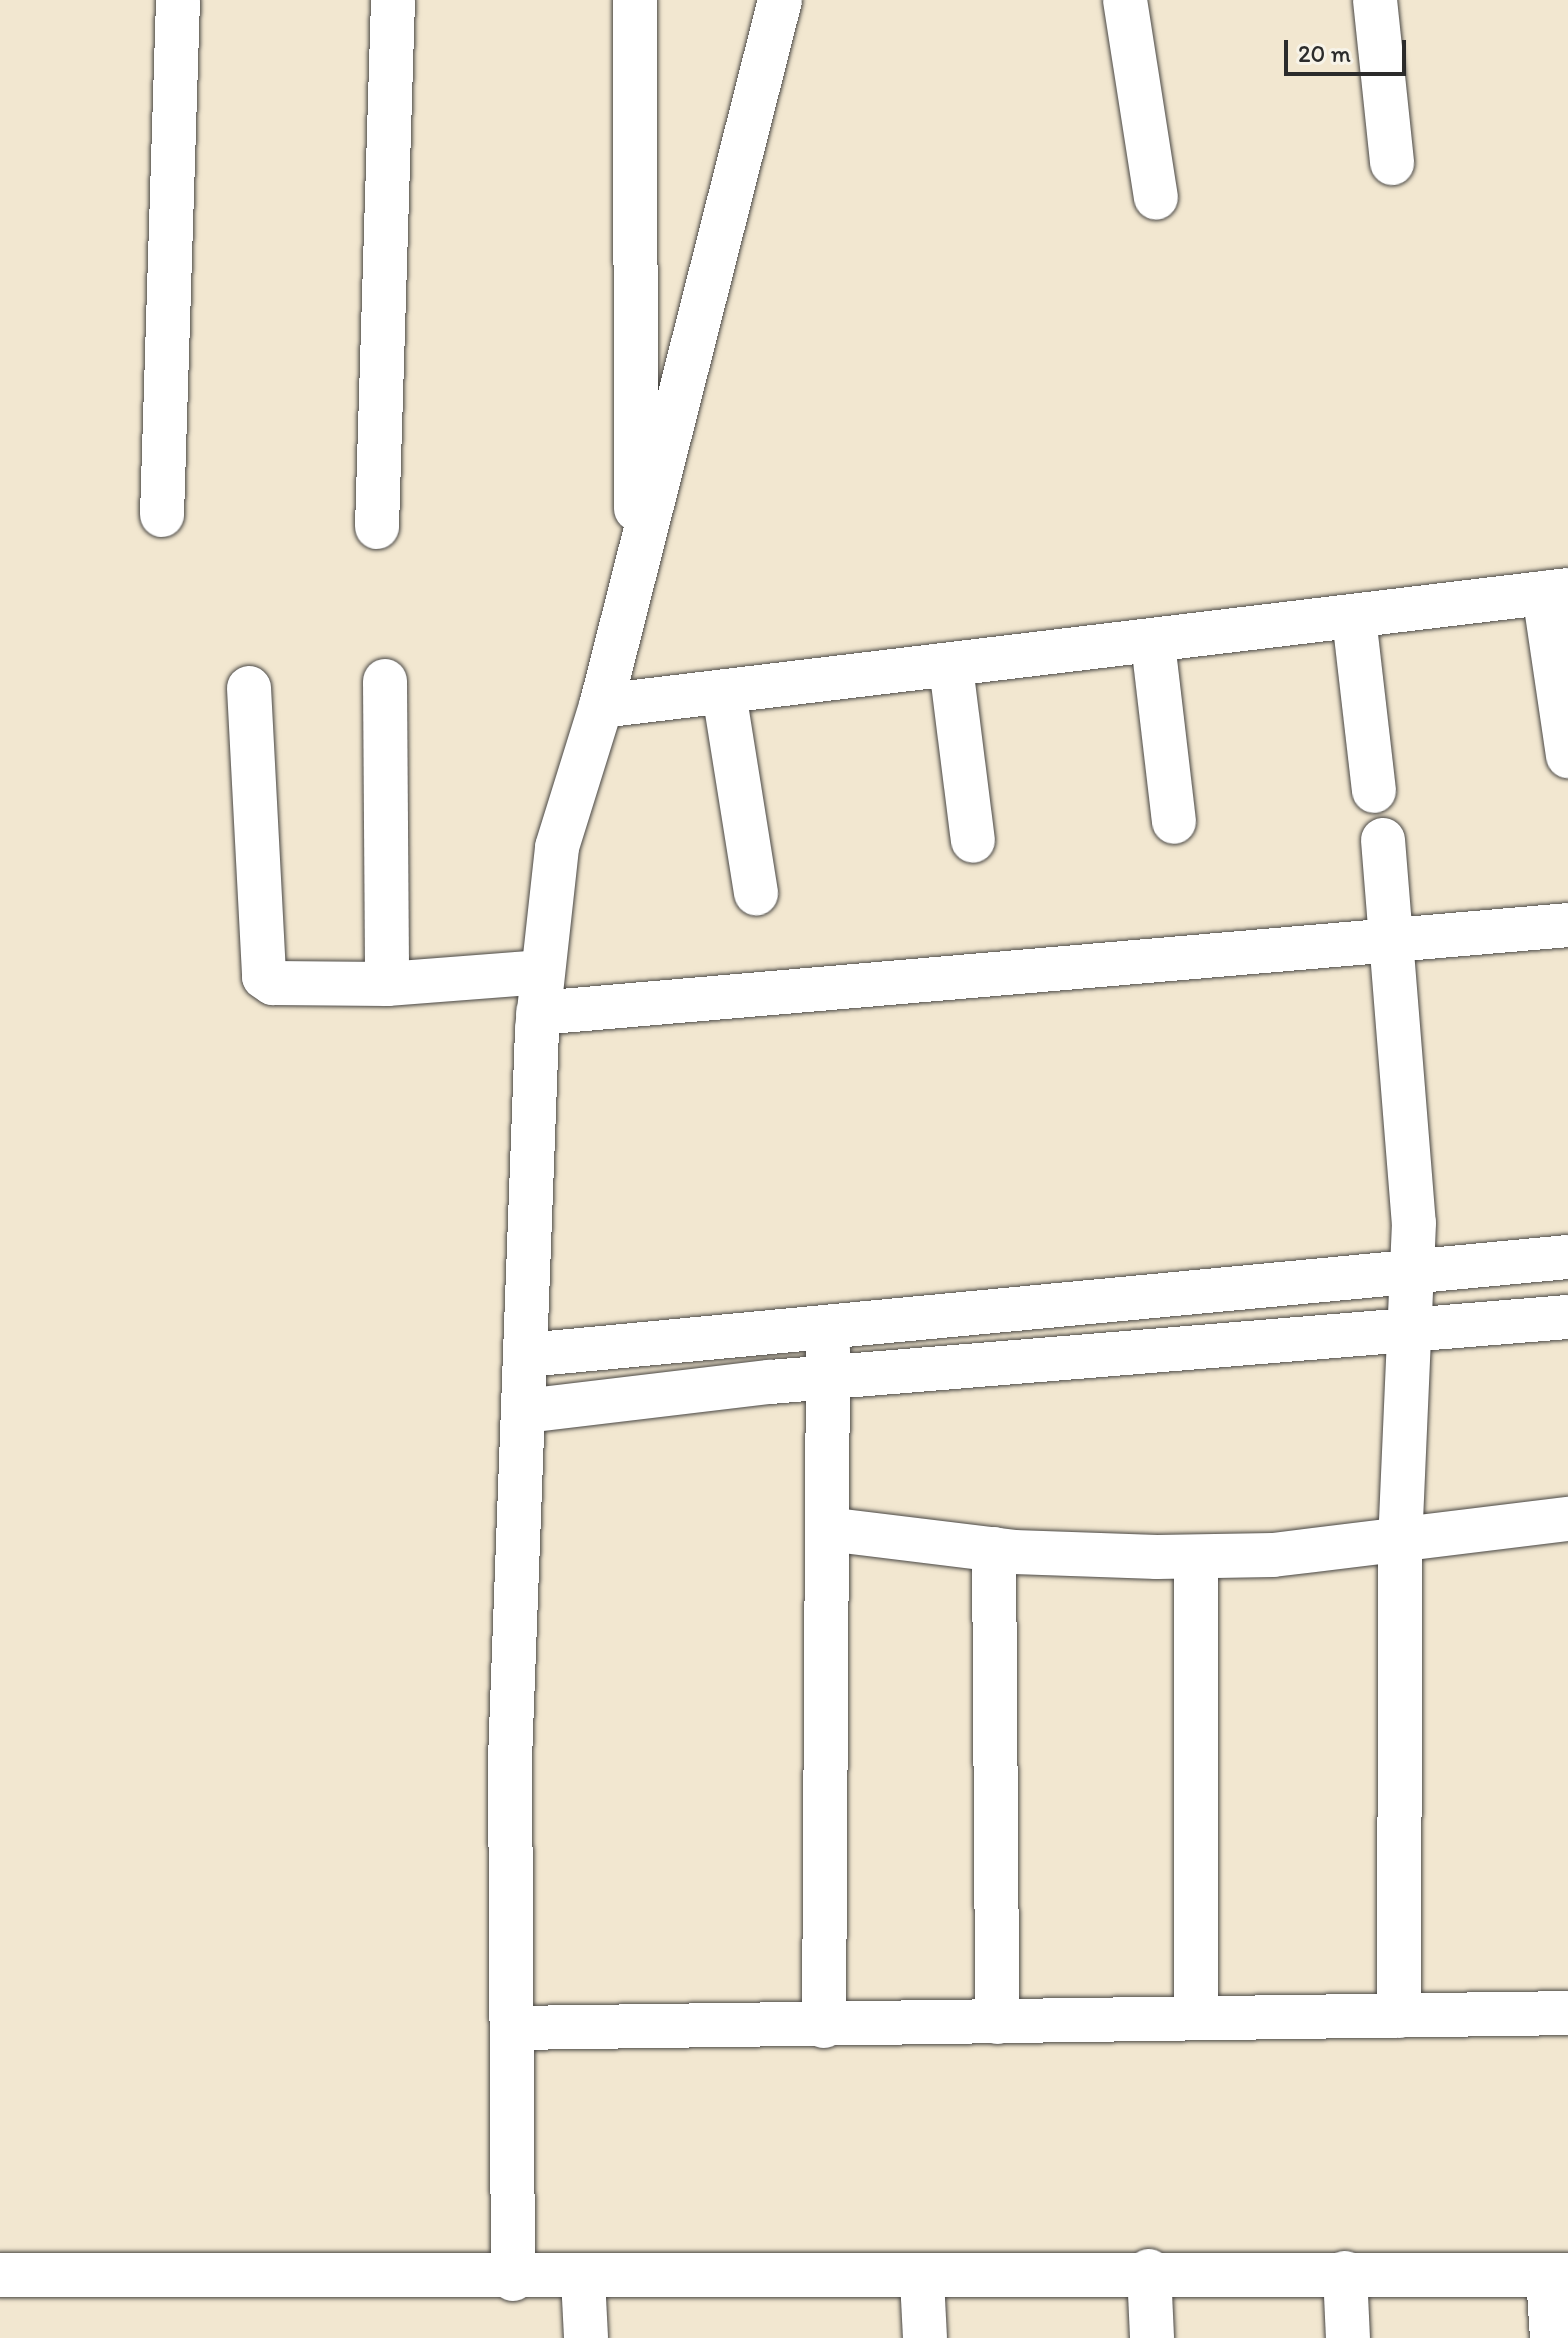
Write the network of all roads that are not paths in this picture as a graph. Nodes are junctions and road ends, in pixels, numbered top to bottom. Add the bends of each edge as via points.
1 (178, 0) edge
2 (393, 0) edge
3 (635, 0) edge
4 (780, 0) edge
5 (1125, 0) edge
6 (1375, 0) edge
7 (1392, 163) dead end
8 (1156, 198) dead end
9 (162, 515) dead end
10 (377, 527) dead end
11 (636, 563) junction
12 (1556, 592) edge
13 (1354, 618) junction
14 (1153, 643) junction
15 (951, 667) junction
16 (385, 681) dead end
17 (249, 688) dead end
18 (724, 693) junction
19 (601, 706) junction
20 (1568, 756) edge
21 (1374, 791) dead end
22 (1174, 822) dead end
23 (1383, 840) dead end
24 (973, 841) dead end
25 (756, 893) dead end
26 (1568, 925) edge
27 (1394, 939) junction
28 (387, 984) junction
29 (541, 992) junction
30 (1568, 1257) edge
31 (1411, 1269) junction
32 (1568, 1317) edge
33 (827, 1326) junction
34 (1409, 1329) junction
35 (527, 1355) junction
36 (830, 1377) junction
37 (525, 1411) junction
38 (1568, 1519) edge
39 (827, 1529) junction
40 (1400, 1542) junction
41 (994, 1549) junction
42 (1196, 1557) junction
43 (1568, 2013) edge
44 (1399, 2016) junction
45 (1196, 2018) junction
46 (997, 2022) junction
47 (824, 2026) junction
48 (513, 2028) junction
49 (1149, 2271) junction
50 (1345, 2273) junction
51 (0, 2275) edge
52 (1558, 2275) edge
53 (583, 2278) junction
54 (513, 2279) junction
55 (922, 2279) junction
56 (586, 2338) edge
57 (925, 2338) edge
58 (1152, 2338) edge
59 (1348, 2338) edge
60 (1552, 2338) edge

1 - 9 street
2 - 10 street
3 - 11 street
4 - 11 street
5 - 8 street
6 - 7 street
11 - 19 street
12 - 13 street
12 - 20 street
13 - 14 street
13 - 21 street
14 - 15 street
14 - 22 street
15 - 18 street
15 - 24 street
16 - 28 street
17 - 28 street via 264,977 273,983
18 - 19 street
18 - 25 street
19 - 29 street via 557,847
23 - 27 street
26 - 27 street
27 - 29 street
27 - 31 street
28 - 29 street
29 - 35 street
30 - 31 street
31 - 33 street
31 - 34 street
32 - 34 street
33 - 35 street
33 - 36 street
34 - 36 street
34 - 40 street
35 - 37 street
36 - 37 street
36 - 39 street
37 - 48 street via 510,1759
38 - 40 street
39 - 41 street
39 - 47 street
40 - 42 street
40 - 44 street
41 - 42 street
41 - 46 street
42 - 45 street
43 - 44 street
44 - 45 street
45 - 46 street
46 - 47 street
47 - 48 street
48 - 54 street
49 - 50 street
49 - 55 street
49 - 58 street
50 - 52 street
50 - 59 street
51 - 54 street
52 - 60 street
53 - 54 street
53 - 55 street
53 - 56 street
55 - 57 street

